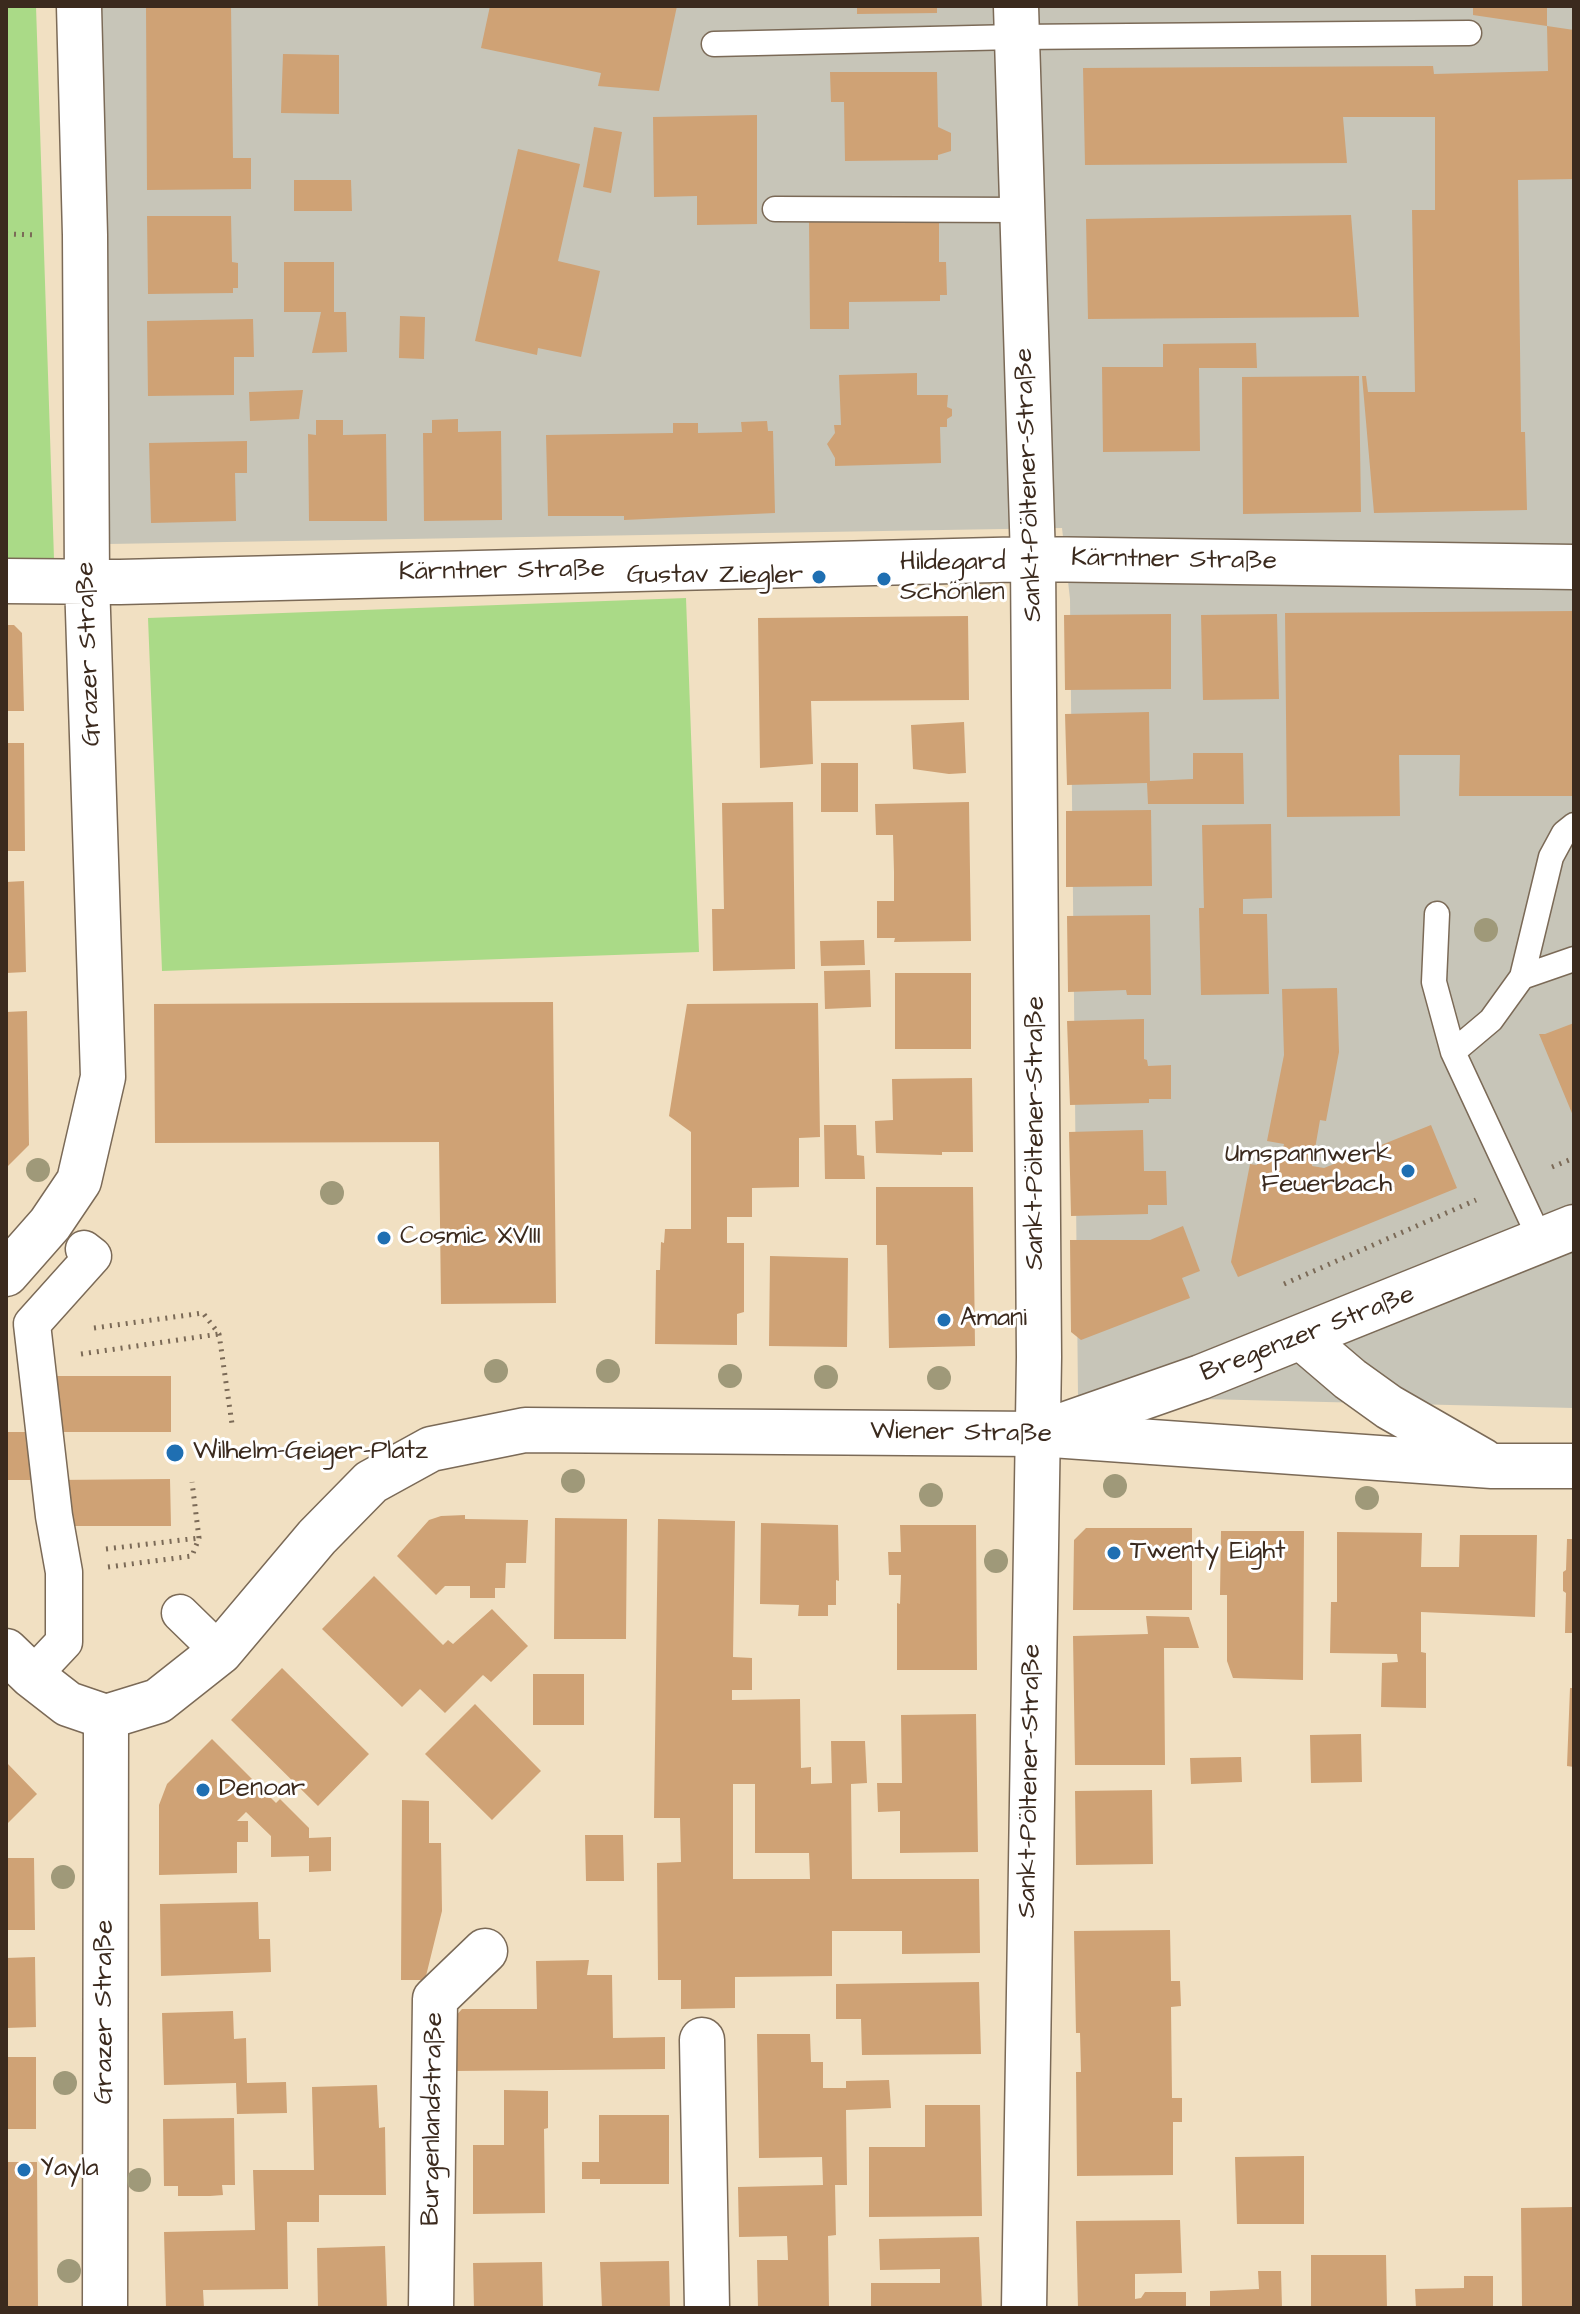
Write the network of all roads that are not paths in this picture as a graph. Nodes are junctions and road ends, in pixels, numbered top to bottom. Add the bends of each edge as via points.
1 (79, 6) edge
2 (1016, 22) edge
3 (1469, 33) dead end
4 (714, 44) dead end
5 (775, 209) dead end
6 (1022, 210) junction
7 (1033, 559) junction
8 (1574, 567) edge
9 (6, 581) edge
10 (87, 581) junction
11 (1574, 825) edge
12 (1437, 914) dead end
13 (1574, 959) edge
14 (1522, 977) junction
15 (1453, 1052) junction
16 (1558, 1234) edge
17 (84, 1249) dead end
18 (10, 1262) edge
19 (1302, 1338) junction
20 (1038, 1434) junction
21 (1492, 1466) junction
22 (1574, 1466) edge
23 (180, 1613) dead end
24 (220, 1652) junction
25 (19, 1663) edge
26 (106, 1717) junction
27 (485, 1951) dead end
28 (702, 2040) dead end
29 (105, 2308) edge
30 (431, 2308) edge
31 (707, 2308) edge
32 (1024, 2308) edge

1 - 10 street, Grazer Straße
2 - 3 lane
2 - 4 lane
2 - 6 street, Sankt-Pöltener-Straße
5 - 6 lane
6 - 7 street, Sankt-Pöltener-Straße
7 - 8 street, Kärntner Straße
7 - 10 street, Kärntner Straße
7 - 20 street, Sankt-Pöltener-Straße
9 - 10 street, Kärntner Straße
10 - 18 street, Grazer Straße via 103,1077 79,1181 50,1224
11 - 14 lane via 1551,857
12 - 15 lane via 1434,982
13 - 14 lane
14 - 15 lane via 1491,1020
15 - 16 lane via 1515,1183
16 - 19 street, Bregenzer Straße
17 - 25 street via 93,1256 32,1324 45,1347 72,1562 64,1642
19 - 20 street, Bregenzer Straße
19 - 21 street, Wiener Straße via 1389,1407
20 - 21 street, Wiener Straße
20 - 24 street, Wiener Straße via 525,1430 431,1449 371,1482
20 - 32 street, Sankt-Pöltener-Straße
21 - 22 street, Wiener Straße
23 - 24 street
24 - 26 street via 158,1701
25 - 26 street via 68,1704
26 - 29 street, Grazer Straße
27 - 30 street, Burgenlandstraße via 435,1999
28 - 31 street

